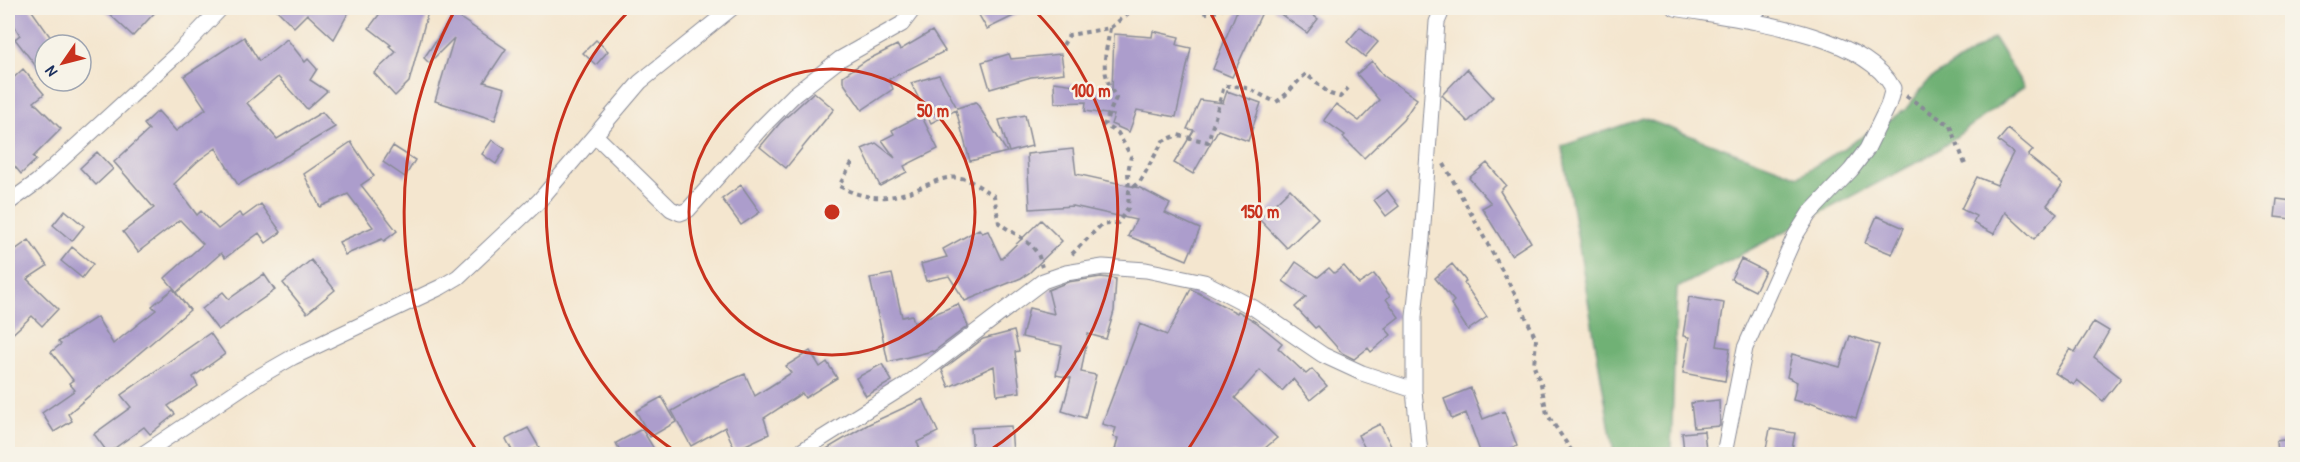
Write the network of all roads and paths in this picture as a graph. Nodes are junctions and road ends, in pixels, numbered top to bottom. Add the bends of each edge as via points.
1 (221, 8) edge
2 (732, 8) edge
3 (914, 8) edge
4 (1135, 8) edge
5 (1186, 8) edge
6 (1222, 8) edge
7 (1443, 8) edge
8 (1675, 8) edge
9 (1760, 8) edge
10 (1745, 20) junction
11 (1110, 28) junction
12 (1063, 45) dead end
13 (1350, 86) dead end
14 (1893, 88) junction
15 (596, 136) junction
16 (1429, 138) junction
17 (852, 163) dead end
18 (1966, 167) dead end
19 (1129, 191) junction
20 (8, 203) edge
21 (1065, 261) dead end
22 (1043, 281) junction
23 (1414, 390) junction
24 (143, 454) edge
25 (797, 454) edge
26 (1420, 454) edge
27 (1582, 454) edge
28 (1724, 454) edge

1 - 20 street via 178,53 37,182
2 - 15 street via 640,82
3 - 15 street via 902,24 840,59 794,95 688,210 680,213 671,208
4 - 11 path
5 - 6 path via 1207,13 1221,12
7 - 16 street via 1437,22
8 - 10 street
9 - 10 street
10 - 14 street via 1830,40 1872,63 1886,74
11 - 12 path via 1069,35
11 - 19 path via 1103,69 1116,98 1104,125 1118,133 1131,156
13 - 19 path via 1340,97 1330,94 1306,74 1276,102 1251,88 1224,86 1208,141 1178,135 1163,141 1141,180
14 - 18 path via 1951,126
14 - 28 street via 1867,149 1809,214 1795,236 1745,348
15 - 24 street via 539,201 458,277 283,363
16 - 23 street via 1414,317
16 - 27 path via 1536,339 1534,366 1547,414 1571,450
17 - 22 path via 839,186 856,195 885,199 938,179 963,178 994,196 999,223 1028,242 1039,255 1048,276
19 - 21 path via 1128,208 1118,223 1101,225
22 - 23 street via 1103,267 1146,270 1204,282 1254,308 1323,355
22 - 25 street via 905,386
23 - 26 street

